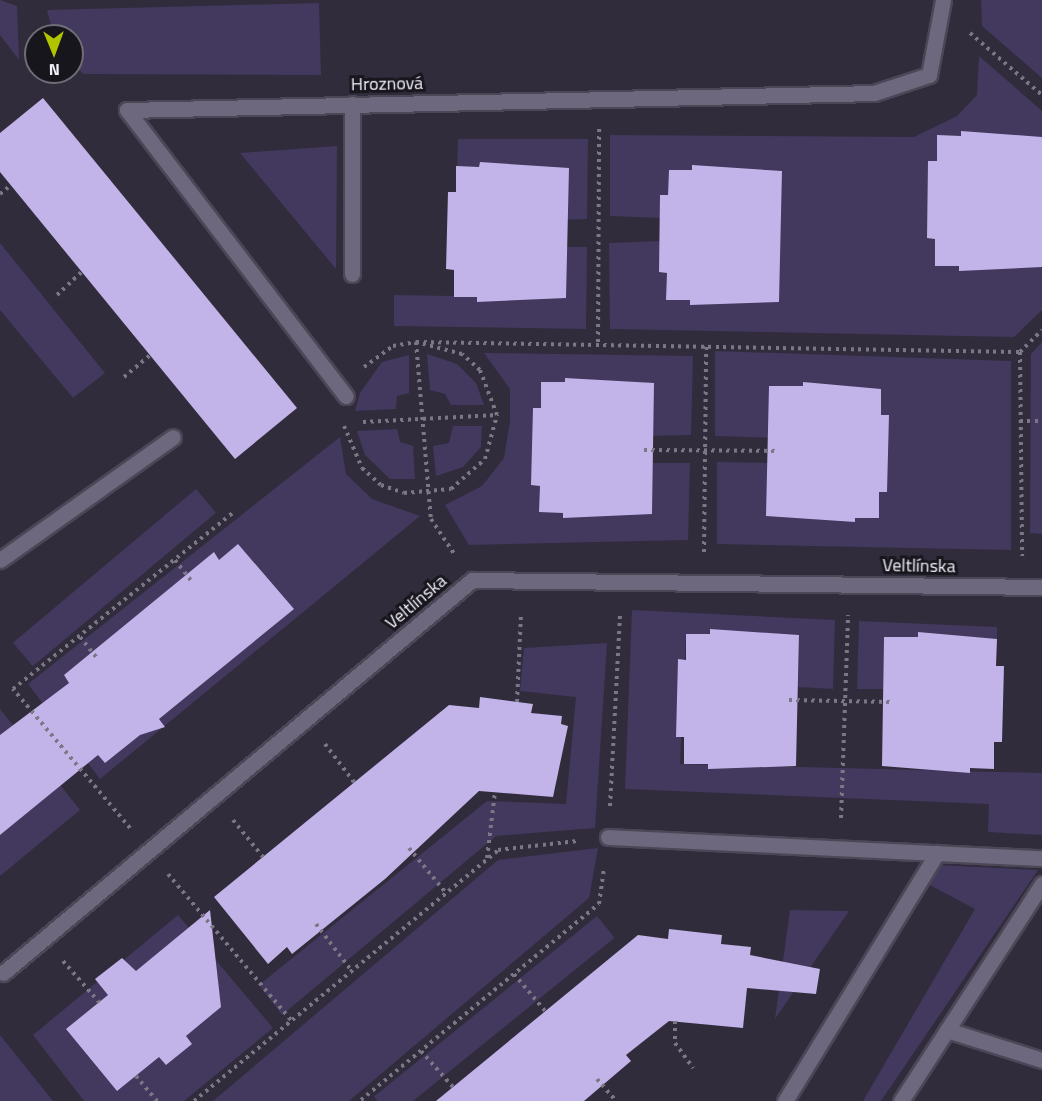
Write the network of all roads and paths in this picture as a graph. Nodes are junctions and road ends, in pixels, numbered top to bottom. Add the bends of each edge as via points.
1 (943, 5) edge
2 (1042, 95) edge
3 (600, 99) junction
4 (352, 104) junction
5 (10, 185) dead end
6 (0, 194) edge
7 (82, 272) dead end
8 (352, 274) dead end
9 (57, 295) dead end
10 (1042, 330) edge
11 (416, 342) junction
12 (598, 342) junction
13 (706, 344) junction
14 (1020, 352) junction
15 (150, 355) dead end
16 (124, 377) dead end
17 (346, 396) junction
18 (497, 415) junction
19 (422, 419) junction
20 (1020, 421) junction
21 (1042, 421) edge
22 (343, 424) junction
23 (173, 437) dead end
24 (644, 450) dead end
25 (705, 450) junction
26 (777, 451) dead end
27 (428, 494) junction
28 (233, 513) dead end
29 (0, 560) edge
30 (175, 560) junction
31 (472, 580) junction
32 (192, 582) dead end
33 (621, 582) junction
34 (703, 583) junction
35 (850, 585) junction
36 (1022, 586) junction
37 (1042, 586) edge
38 (521, 610) dead end
39 (80, 637) junction
40 (98, 659) dead end
41 (845, 699) junction
42 (789, 700) dead end
43 (517, 702) dead end
44 (892, 702) dead end
45 (325, 744) dead end
46 (354, 782) dead end
47 (495, 792) dead end
48 (232, 820) dead end
49 (130, 828) dead end
50 (608, 837) junction
51 (409, 848) dead end
52 (839, 848) junction
53 (937, 853) junction
54 (263, 857) dead end
55 (1042, 858) edge
56 (487, 859) junction
57 (163, 867) dead end
58 (1042, 884) edge
59 (446, 893) junction
60 (316, 924) dead end
61 (63, 960) dead end
62 (351, 970) junction
63 (3, 973) dead end
64 (514, 974) junction
65 (99, 1002) dead end
66 (545, 1011) dead end
67 (291, 1020) junction
68 (675, 1021) dead end
69 (947, 1030) junction
70 (421, 1051) junction
71 (1042, 1060) edge
72 (693, 1068) dead end
73 (136, 1076) dead end
74 (597, 1079) dead end
75 (453, 1087) dead end
76 (362, 1100) edge
77 (157, 1101) edge
78 (194, 1101) edge
79 (616, 1101) edge
80 (785, 1101) edge
81 (901, 1101) edge

1 - 2 path
1 - 3 street, Hroznová via 929,75 874,93
3 - 4 street, Hroznová
3 - 12 path
4 - 8 street
4 - 17 street, Hroznová via 127,110
5 - 6 path
7 - 9 path
10 - 14 path
11 - 12 path
11 - 17 path via 393,346 372,358
11 - 18 path via 462,354 480,370
11 - 19 path
12 - 13 path
13 - 14 path
13 - 25 path
14 - 20 path
15 - 16 path
17 - 22 path
18 - 19 path
18 - 27 path via 485,459 470,476
19 - 22 path
19 - 27 path
20 - 21 path
20 - 36 path
22 - 27 path via 358,461 381,485
23 - 29 street
24 - 25 path
25 - 26 path
25 - 34 path
27 - 31 path via 431,519
28 - 30 path
30 - 32 path
30 - 39 path
31 - 33 street, Veltlínska
31 - 63 street, Veltlínska
33 - 34 street, Veltlínska
33 - 50 path
34 - 35 street, Veltlínska
35 - 36 street, Veltlínska
35 - 41 path
36 - 37 street, Veltlínska
38 - 43 path
39 - 40 path
39 - 49 path via 13,689
41 - 42 path
41 - 44 path
41 - 52 path
45 - 46 path
47 - 56 path
48 - 54 path
50 - 52 street
50 - 56 path via 498,850
50 - 64 path via 598,904
51 - 59 path
52 - 53 street
53 - 55 street
53 - 80 street
56 - 59 path
57 - 67 path
58 - 69 street
59 - 62 path
60 - 62 path
61 - 65 path
62 - 67 path
64 - 66 path
64 - 70 path
67 - 78 path
68 - 72 path via 675,1043
69 - 71 street
69 - 81 street
70 - 75 path
70 - 76 path
73 - 77 path
74 - 79 path

